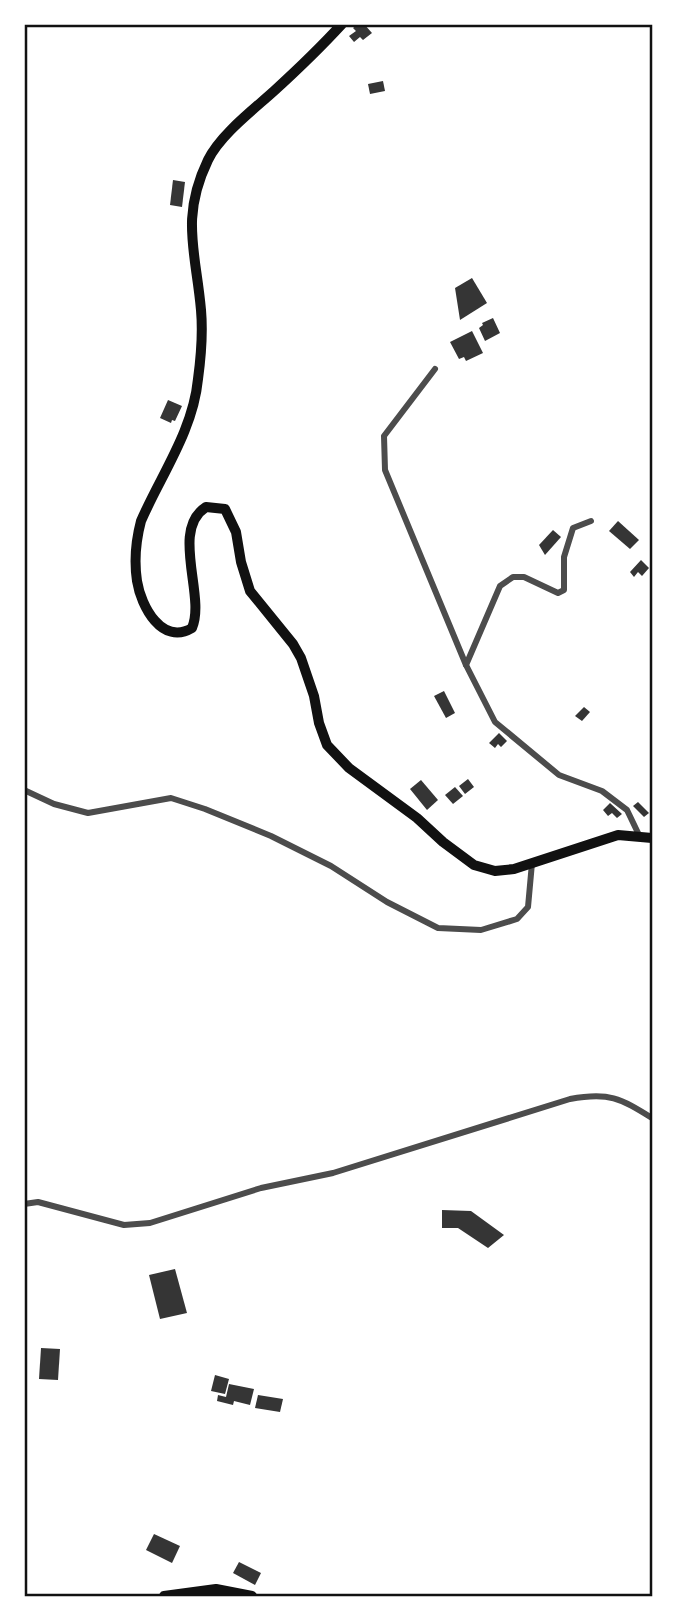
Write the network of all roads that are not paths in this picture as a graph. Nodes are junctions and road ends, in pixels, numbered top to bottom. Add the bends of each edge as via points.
1 (342, 24) edge
2 (435, 369) dead end
3 (591, 521) dead end
4 (466, 666) junction
5 (24, 790) edge
6 (639, 835) junction
7 (653, 838) edge
8 (532, 863) junction
9 (653, 1118) edge
10 (24, 1204) edge
11 (164, 1597) edge
12 (252, 1597) edge

1 - 8 main road via 216,146 200,178 191,223 201,314 198,380 193,412 141,521 136,549 139,590 151,615 165,630 177,634 192,628 192,526 203,509 225,509 236,532 250,591 301,658 327,745 349,768 474,865 504,871
2 - 4 street via 384,436 385,470
3 - 4 street via 573,528 564,558 564,590 558,593 524,577 513,577 500,586
4 - 6 street via 495,722 559,775 602,791 627,810
5 - 8 street via 88,813 171,798 205,809 331,866 438,928 481,930 517,919 528,907
6 - 7 main road
6 - 8 main road via 610,837
9 - 10 street via 608,1096 570,1099 332,1173 261,1188 150,1223 124,1225 38,1202
11 - 12 main road via 216,1589

